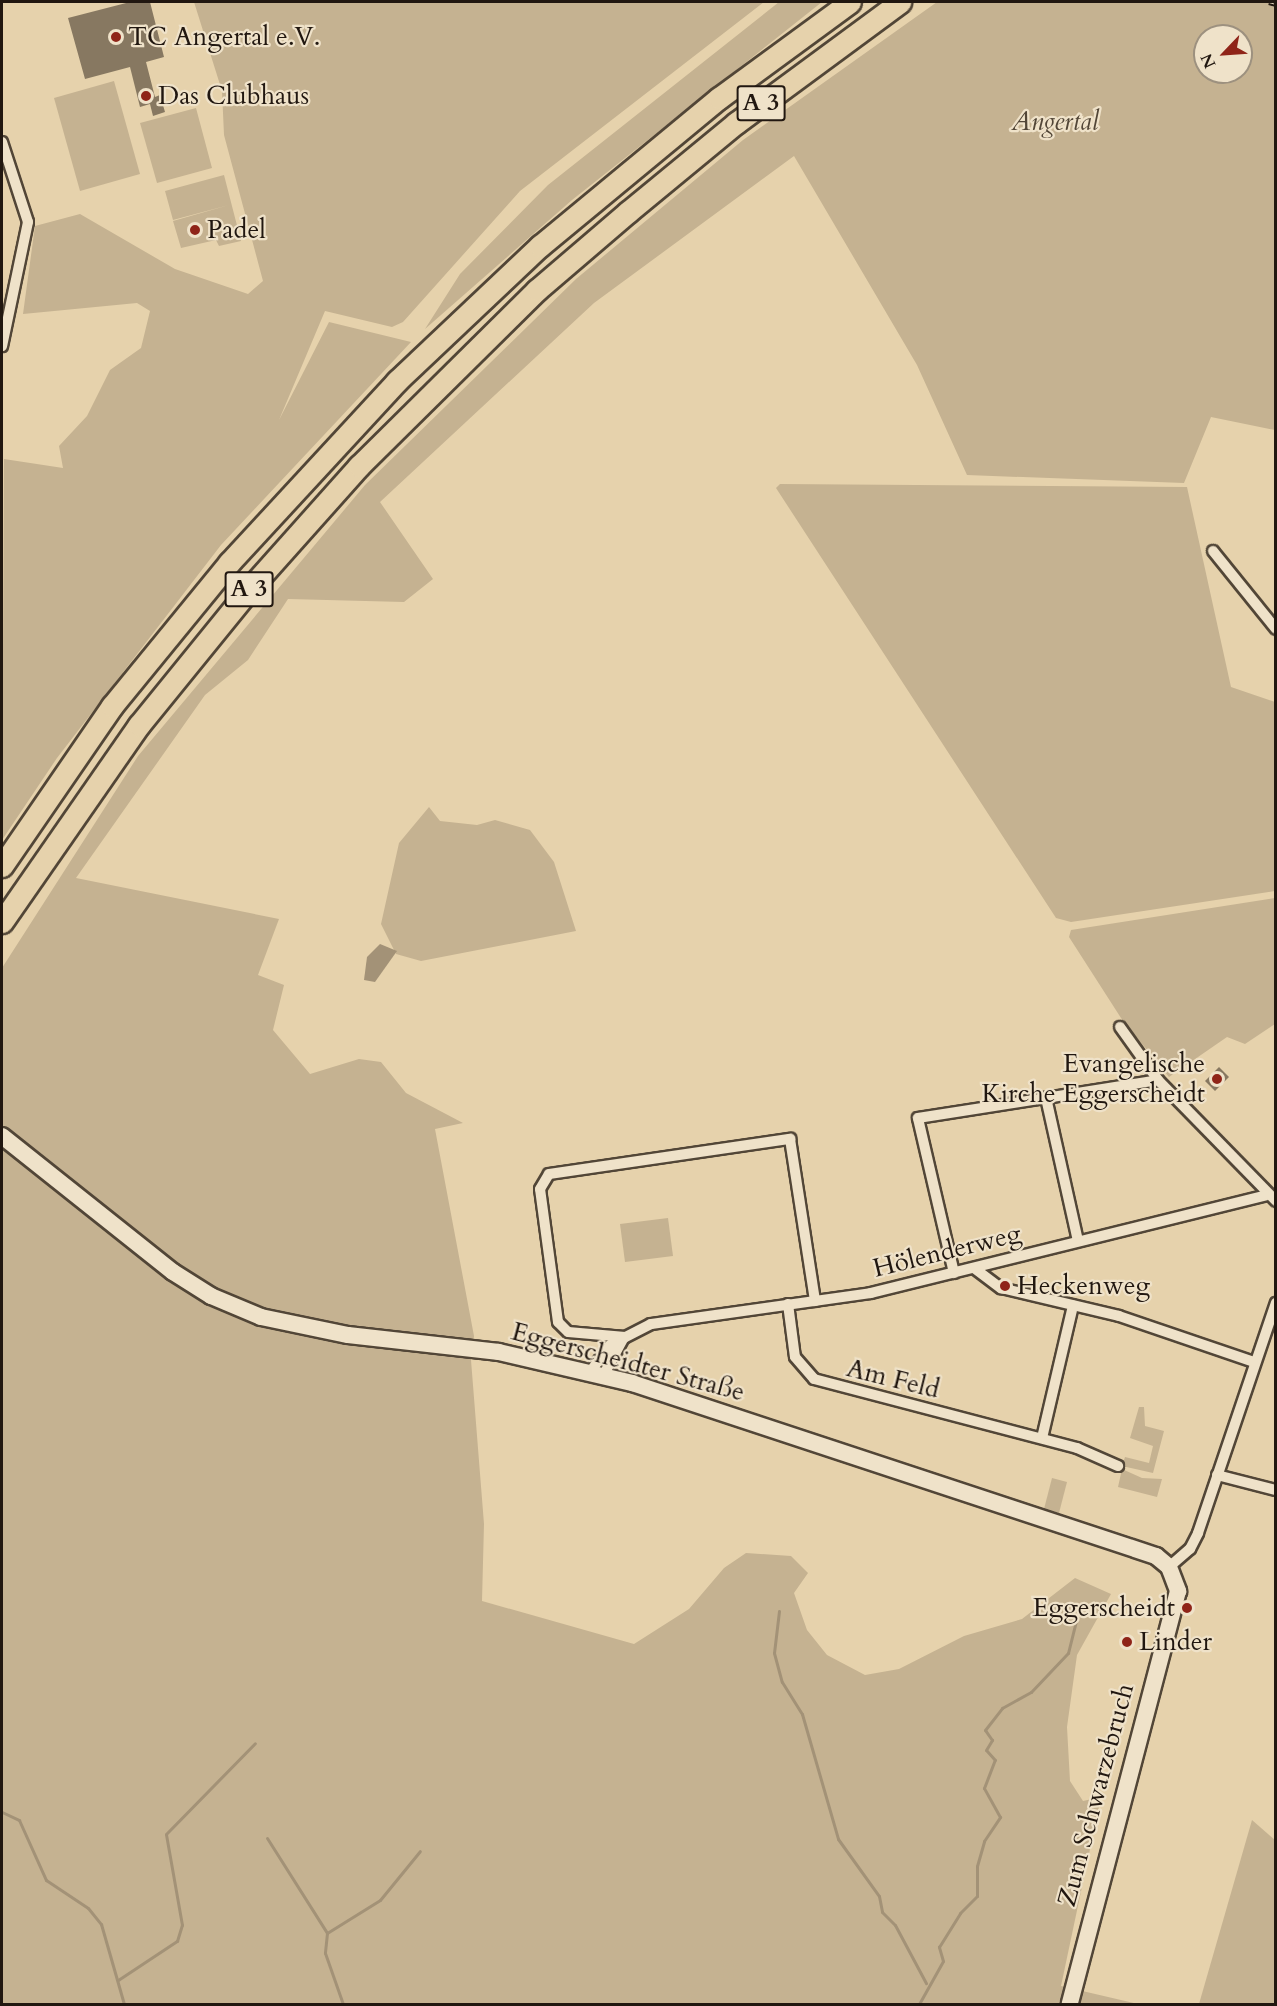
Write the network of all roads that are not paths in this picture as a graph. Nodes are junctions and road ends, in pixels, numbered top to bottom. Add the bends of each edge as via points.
1 (850, 2) edge
2 (900, 2) edge
3 (2, 142) edge
4 (2, 346) edge
5 (1213, 551) dead end
6 (1275, 630) edge
7 (2, 866) edge
8 (2, 922) edge
9 (1120, 1027) dead end
10 (1158, 1080) junction
11 (1046, 1098) junction
12 (2, 1137) edge
13 (1271, 1198) edge
14 (1078, 1242) junction
15 (974, 1268) junction
16 (954, 1273) junction
17 (815, 1301) junction
18 (1275, 1303) edge
19 (788, 1304) junction
20 (1073, 1306) junction
21 (625, 1337) junction
22 (1254, 1362) junction
23 (596, 1374) junction
24 (1042, 1438) junction
25 (1118, 1466) dead end
26 (1216, 1475) junction
27 (1275, 1490) edge
28 (1169, 1567) junction
29 (1070, 2004) edge

1 - 7 highway, A 3 via 719,98 548,239 397,381 214,580 112,706
2 - 8 highway, A 3 via 736,123 643,199 537,290 358,466 252,586 139,725
3 - 4 street via 28,222
5 - 6 street
9 - 10 street
10 - 11 street
10 - 13 street
11 - 14 street
11 - 16 street via 918,1118
12 - 23 street, Eggerscheidter Straße via 173,1272 211,1296 261,1317 348,1335 499,1352
13 - 14 street, Hölenderweg
14 - 15 street, Hölenderweg
15 - 16 street, Hölenderweg
15 - 20 street via 1001,1288
16 - 17 street, Hölenderweg
17 - 19 street, Hölenderweg
17 - 21 street via 790,1139 544,1176 540,1189 558,1322 568,1332
18 - 22 street
19 - 21 street, Hölenderweg via 658,1322
19 - 24 street, Am Feld via 795,1358 814,1379
20 - 22 street via 1166,1330
20 - 24 street
21 - 23 street, Hölenderweg via 605,1349
22 - 26 street
23 - 28 street, Eggerscheidter Straße via 1141,1549
24 - 25 street, Am Feld
26 - 27 street
26 - 28 street via 1190,1549
28 - 29 street, Zum Schwarzebruch via 1178,1591

